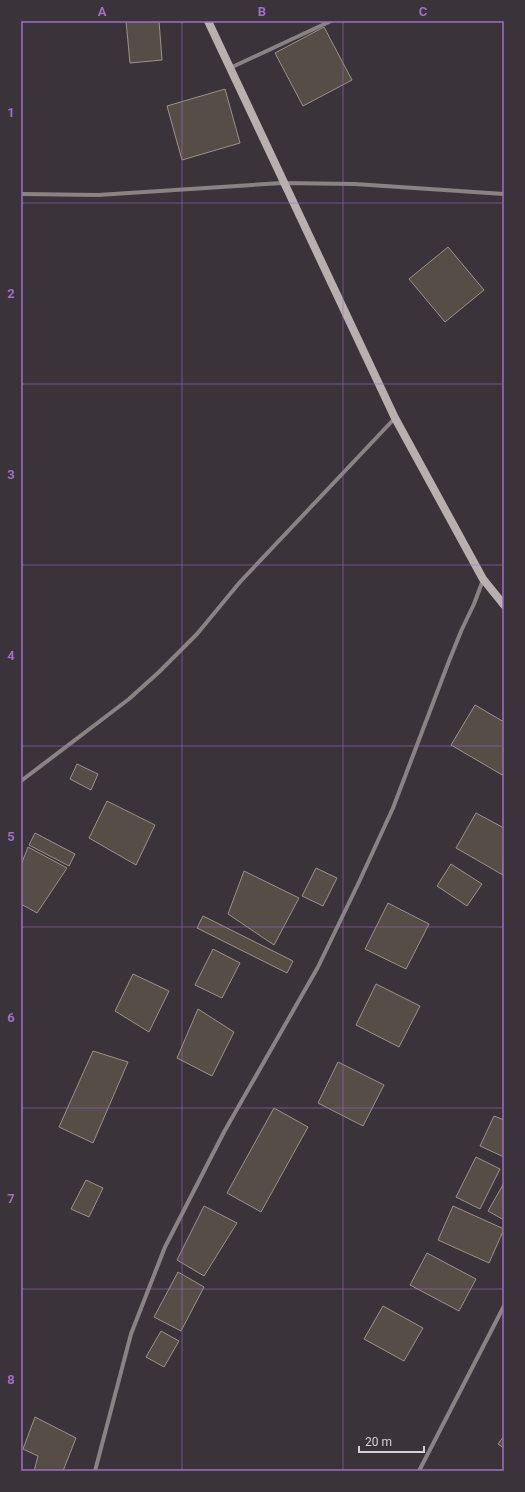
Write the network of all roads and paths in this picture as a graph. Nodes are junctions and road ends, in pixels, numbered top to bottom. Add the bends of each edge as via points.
1 (208, 21) edge
2 (331, 21) edge
3 (230, 68) junction
4 (282, 182) junction
5 (21, 194) edge
6 (504, 194) edge
7 (395, 418) junction
8 (483, 579) junction
9 (504, 605) edge
10 (21, 781) edge
11 (504, 1306) edge
12 (95, 1471) edge
13 (419, 1471) edge

1 - 3 street
2 - 3 street
3 - 4 street
4 - 5 street via 98,195
4 - 6 street
4 - 7 street
7 - 8 street
7 - 10 street via 159,672 129,699
8 - 9 street
8 - 12 street via 393,808 359,882 318,967 224,1132 165,1247 131,1334
11 - 13 street

